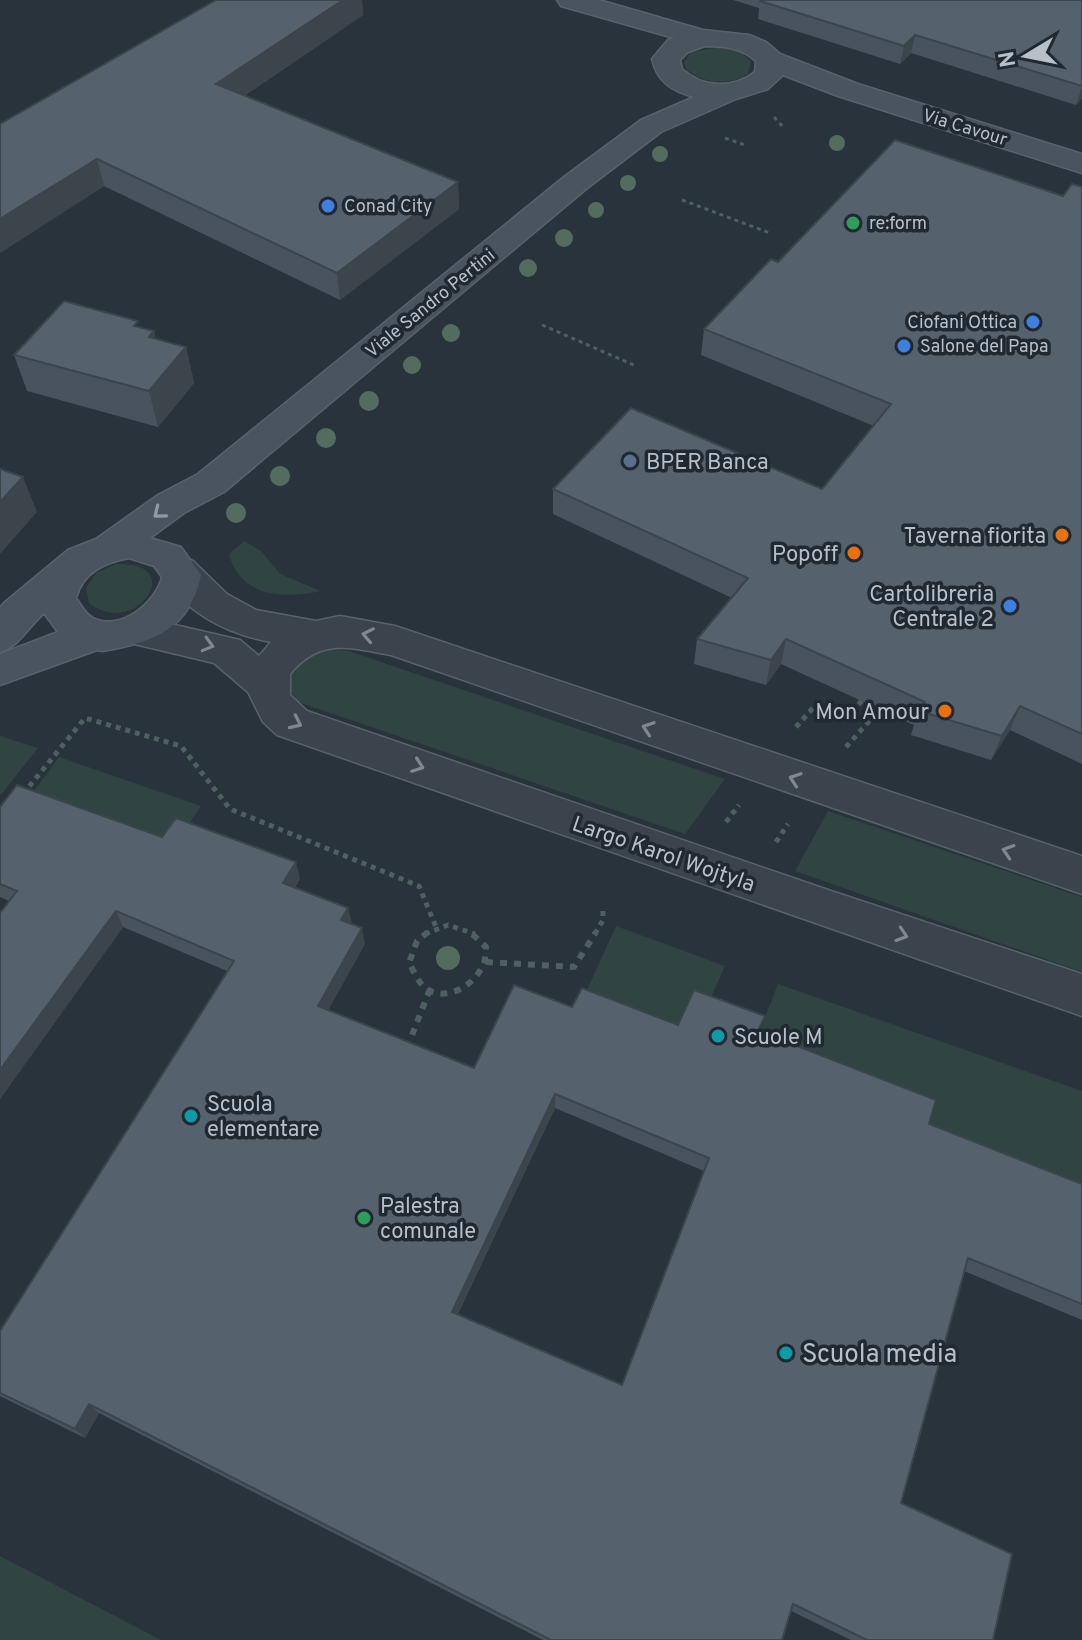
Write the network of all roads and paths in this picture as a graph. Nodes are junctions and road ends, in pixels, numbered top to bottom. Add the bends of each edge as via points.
1 (570, 0) edge
2 (617, 15) junction
3 (702, 38) junction
4 (770, 60) junction
5 (667, 68) junction
6 (740, 90) junction
7 (848, 90) junction
8 (651, 126) junction
9 (1082, 164) edge
10 (682, 200) dead end
11 (770, 233) dead end
12 (542, 325) dead end
13 (636, 366) dead end
14 (211, 483) junction
15 (110, 547) junction
16 (177, 567) junction
17 (64, 575) junction
18 (136, 631) junction
19 (96, 634) junction
20 (316, 636) junction
21 (0, 637) edge
22 (0, 670) edge
23 (267, 685) junction
24 (867, 692) edge
25 (853, 713) dead end
26 (19, 799) edge
27 (741, 803) dead end
28 (792, 819) dead end
29 (723, 826) dead end
30 (768, 854) dead end
31 (1082, 875) edge
32 (603, 910) dead end
33 (436, 927) junction
34 (486, 962) junction
35 (430, 989) junction
36 (1082, 995) edge
37 (405, 1054) edge

1 - 2 street
2 - 3 street
2 - 5 street via 653,38 664,52
3 - 4 street, Via Cavour via 748,44
3 - 5 street via 678,46 668,55
4 - 6 street via 769,75
4 - 7 street, Via Cavour
5 - 6 street, Via Cavour via 675,79 699,90
5 - 8 street, Viale Sandro Pertini via 669,88
6 - 7 street, Via Cavour
6 - 8 street, Viale Sandro Pertini
7 - 9 street, Via Cavour
8 - 14 street, Viale Sandro Pertini
10 - 11 path
12 - 13 path
14 -> 15 street, Viale Sandro Pertini
14 - 16 street, Viale Sandro Pertini
15 - 16 street via 147,547
15 - 17 street via 91,553
16 - 18 street via 182,584 178,598 154,623
16 - 20 street via 229,616
17 - 19 street via 56,600 60,612 80,629
17 - 21 street via 18,613
18 - 19 street
18 -> 23 street, Largo Karol Wojtyla via 226,651
19 - 22 street
20 - 23 street via 281,655
31 -> 20 street via 395,641 340,631
23 -> 36 street, Largo Karol Wojtyla via 275,708 292,723
24 - 25 path
26 - 33 path via 85,718 181,746 230,809 419,886
27 - 29 path, Largo Karol Wojtyla
28 - 30 path, Largo Karol Wojtyla
32 - 34 path via 603,920 574,967
33 - 34 path via 461,926 472,932 486,950
33 - 35 path via 415,941 409,963 419,983
34 - 35 path via 476,981 465,988
35 - 37 path

